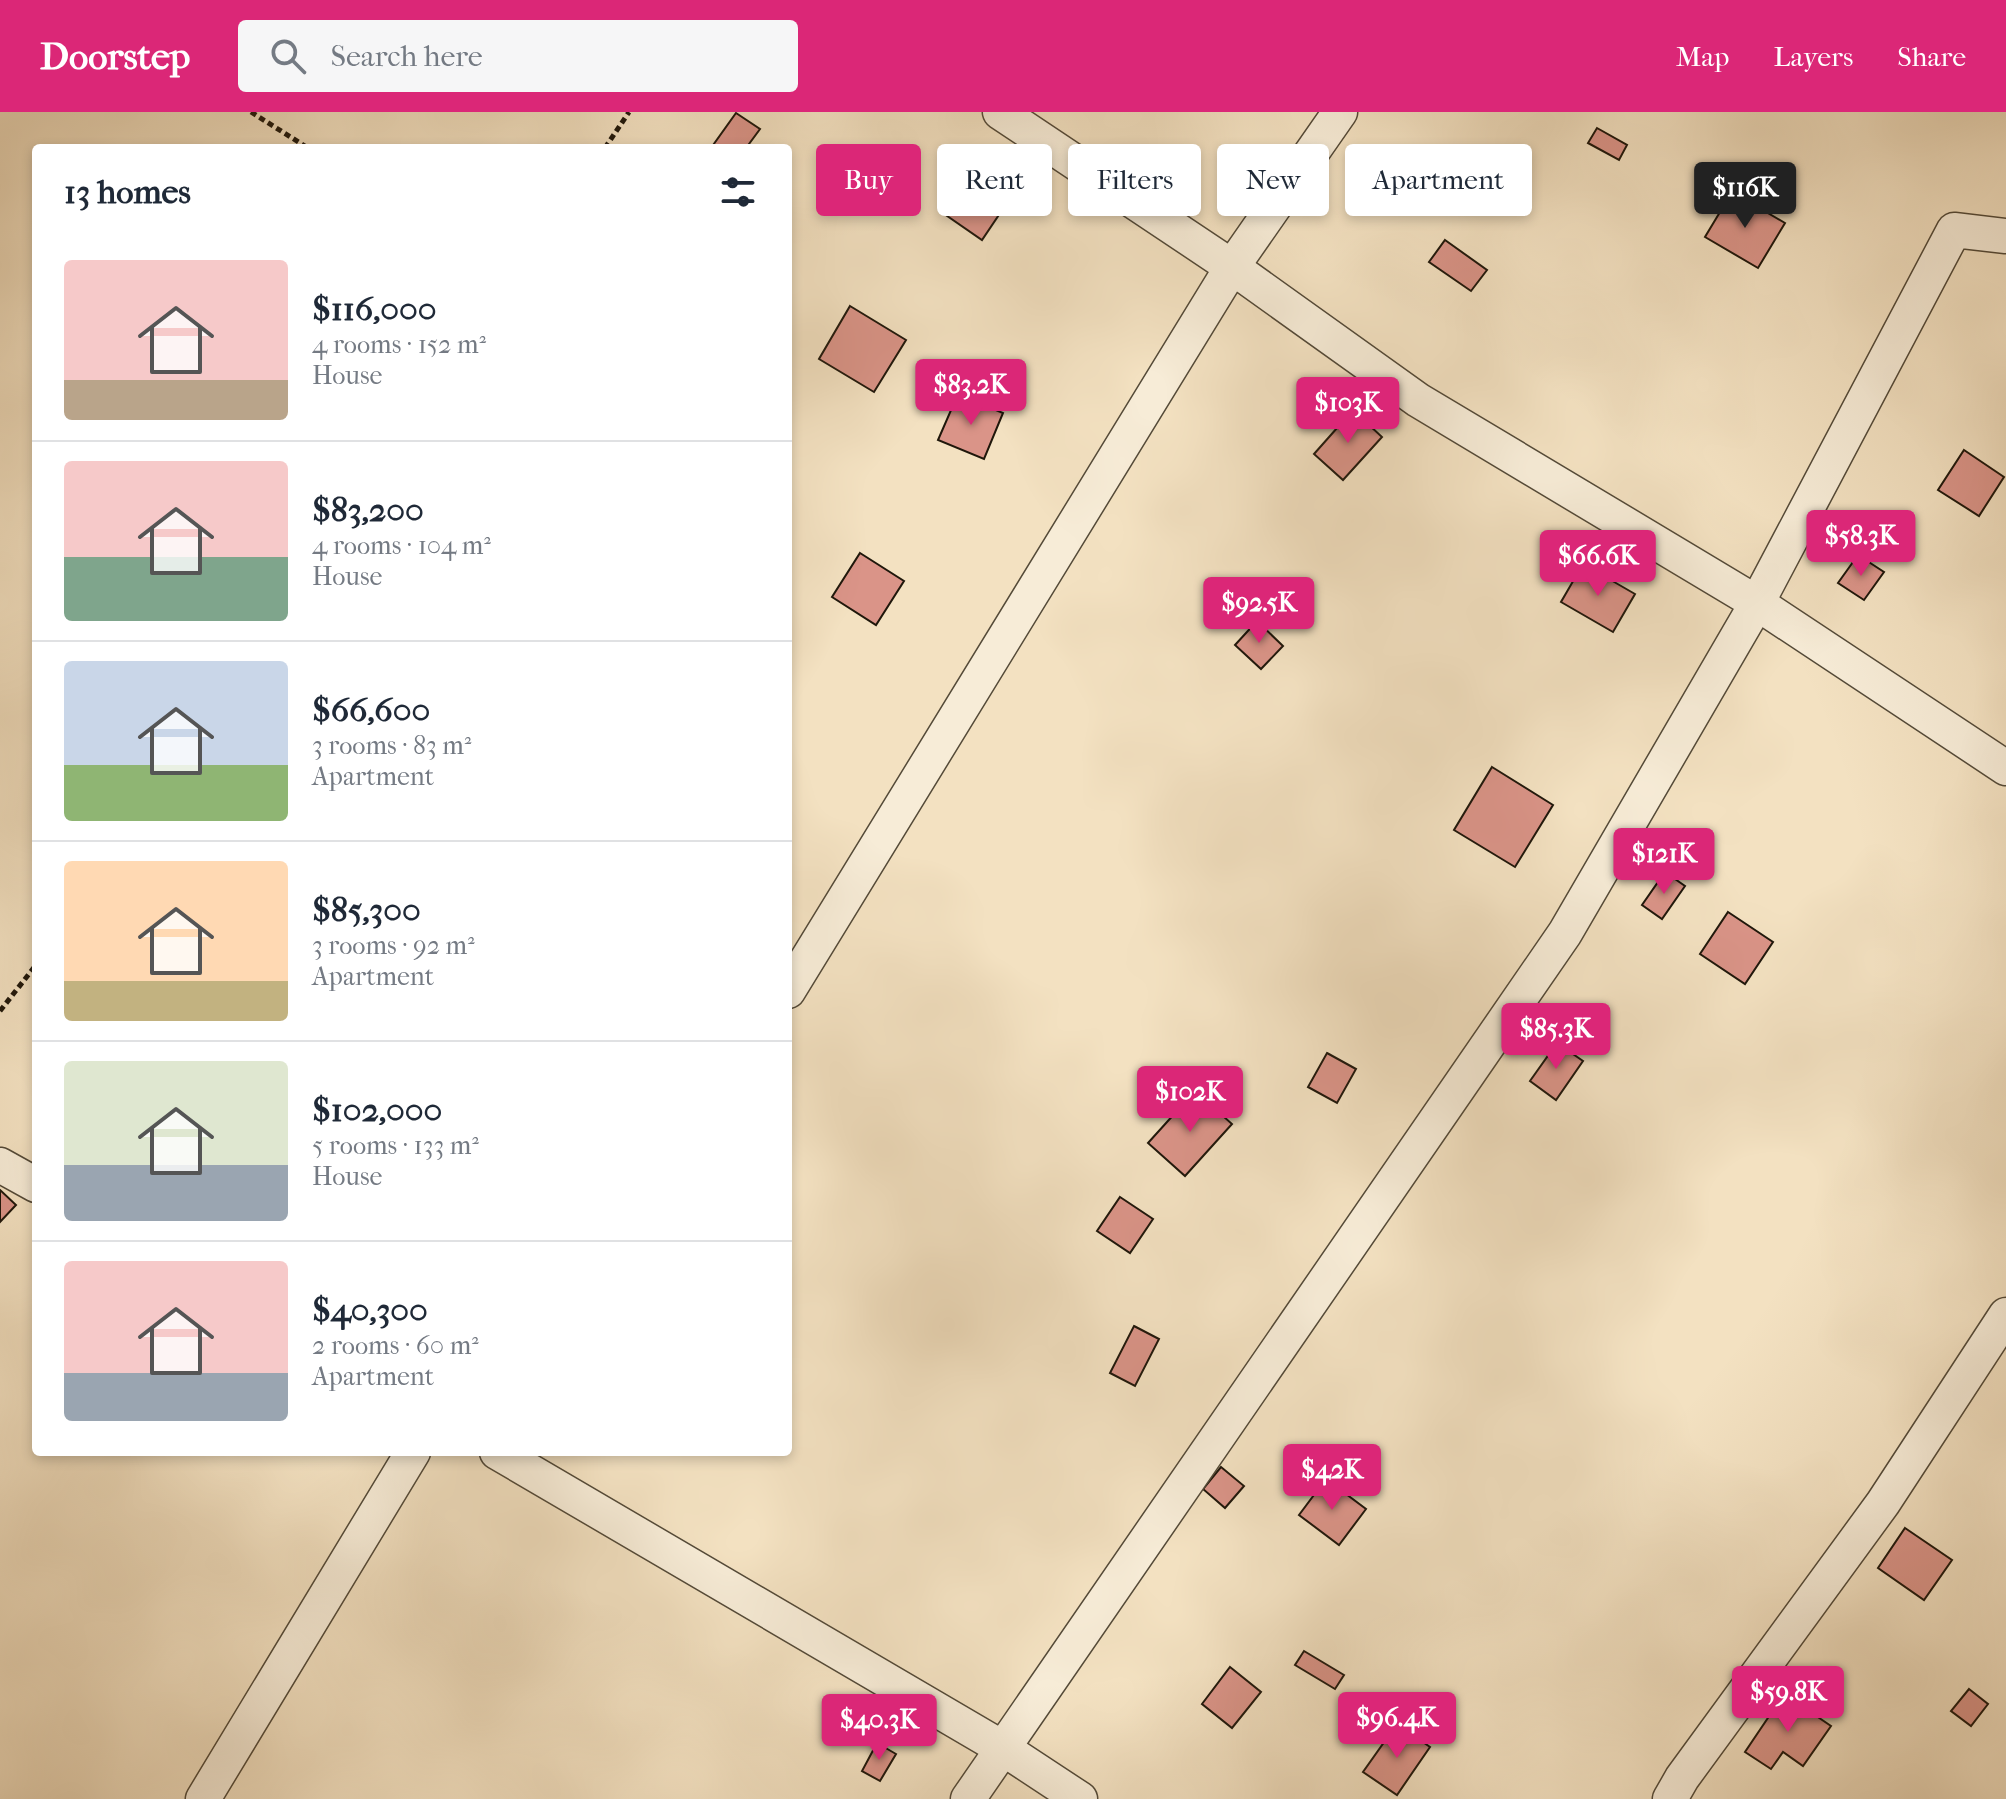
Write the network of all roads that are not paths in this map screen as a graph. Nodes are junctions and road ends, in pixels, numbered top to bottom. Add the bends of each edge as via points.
1 (1000, 112) edge
2 (1340, 112) edge
3 (2006, 236) edge
4 (1232, 267) junction
5 (1757, 603) junction
6 (2006, 768) edge
7 (792, 984) edge
8 (0, 1165) edge
9 (32, 1183) edge
10 (2006, 1315) edge
11 (411, 1456) edge
12 (507, 1456) edge
13 (1004, 1749) junction
14 (203, 1799) edge
15 (968, 1799) edge
16 (1080, 1799) edge
17 (1670, 1799) edge

1 - 4 street
2 - 4 street
3 - 5 street via 1954,230
4 - 5 street via 1418,400
4 - 7 street
5 - 6 street
5 - 13 street via 1565,933
8 - 9 street
10 - 17 street via 1883,1503
11 - 14 street
12 - 13 street
13 - 15 street
13 - 16 street

